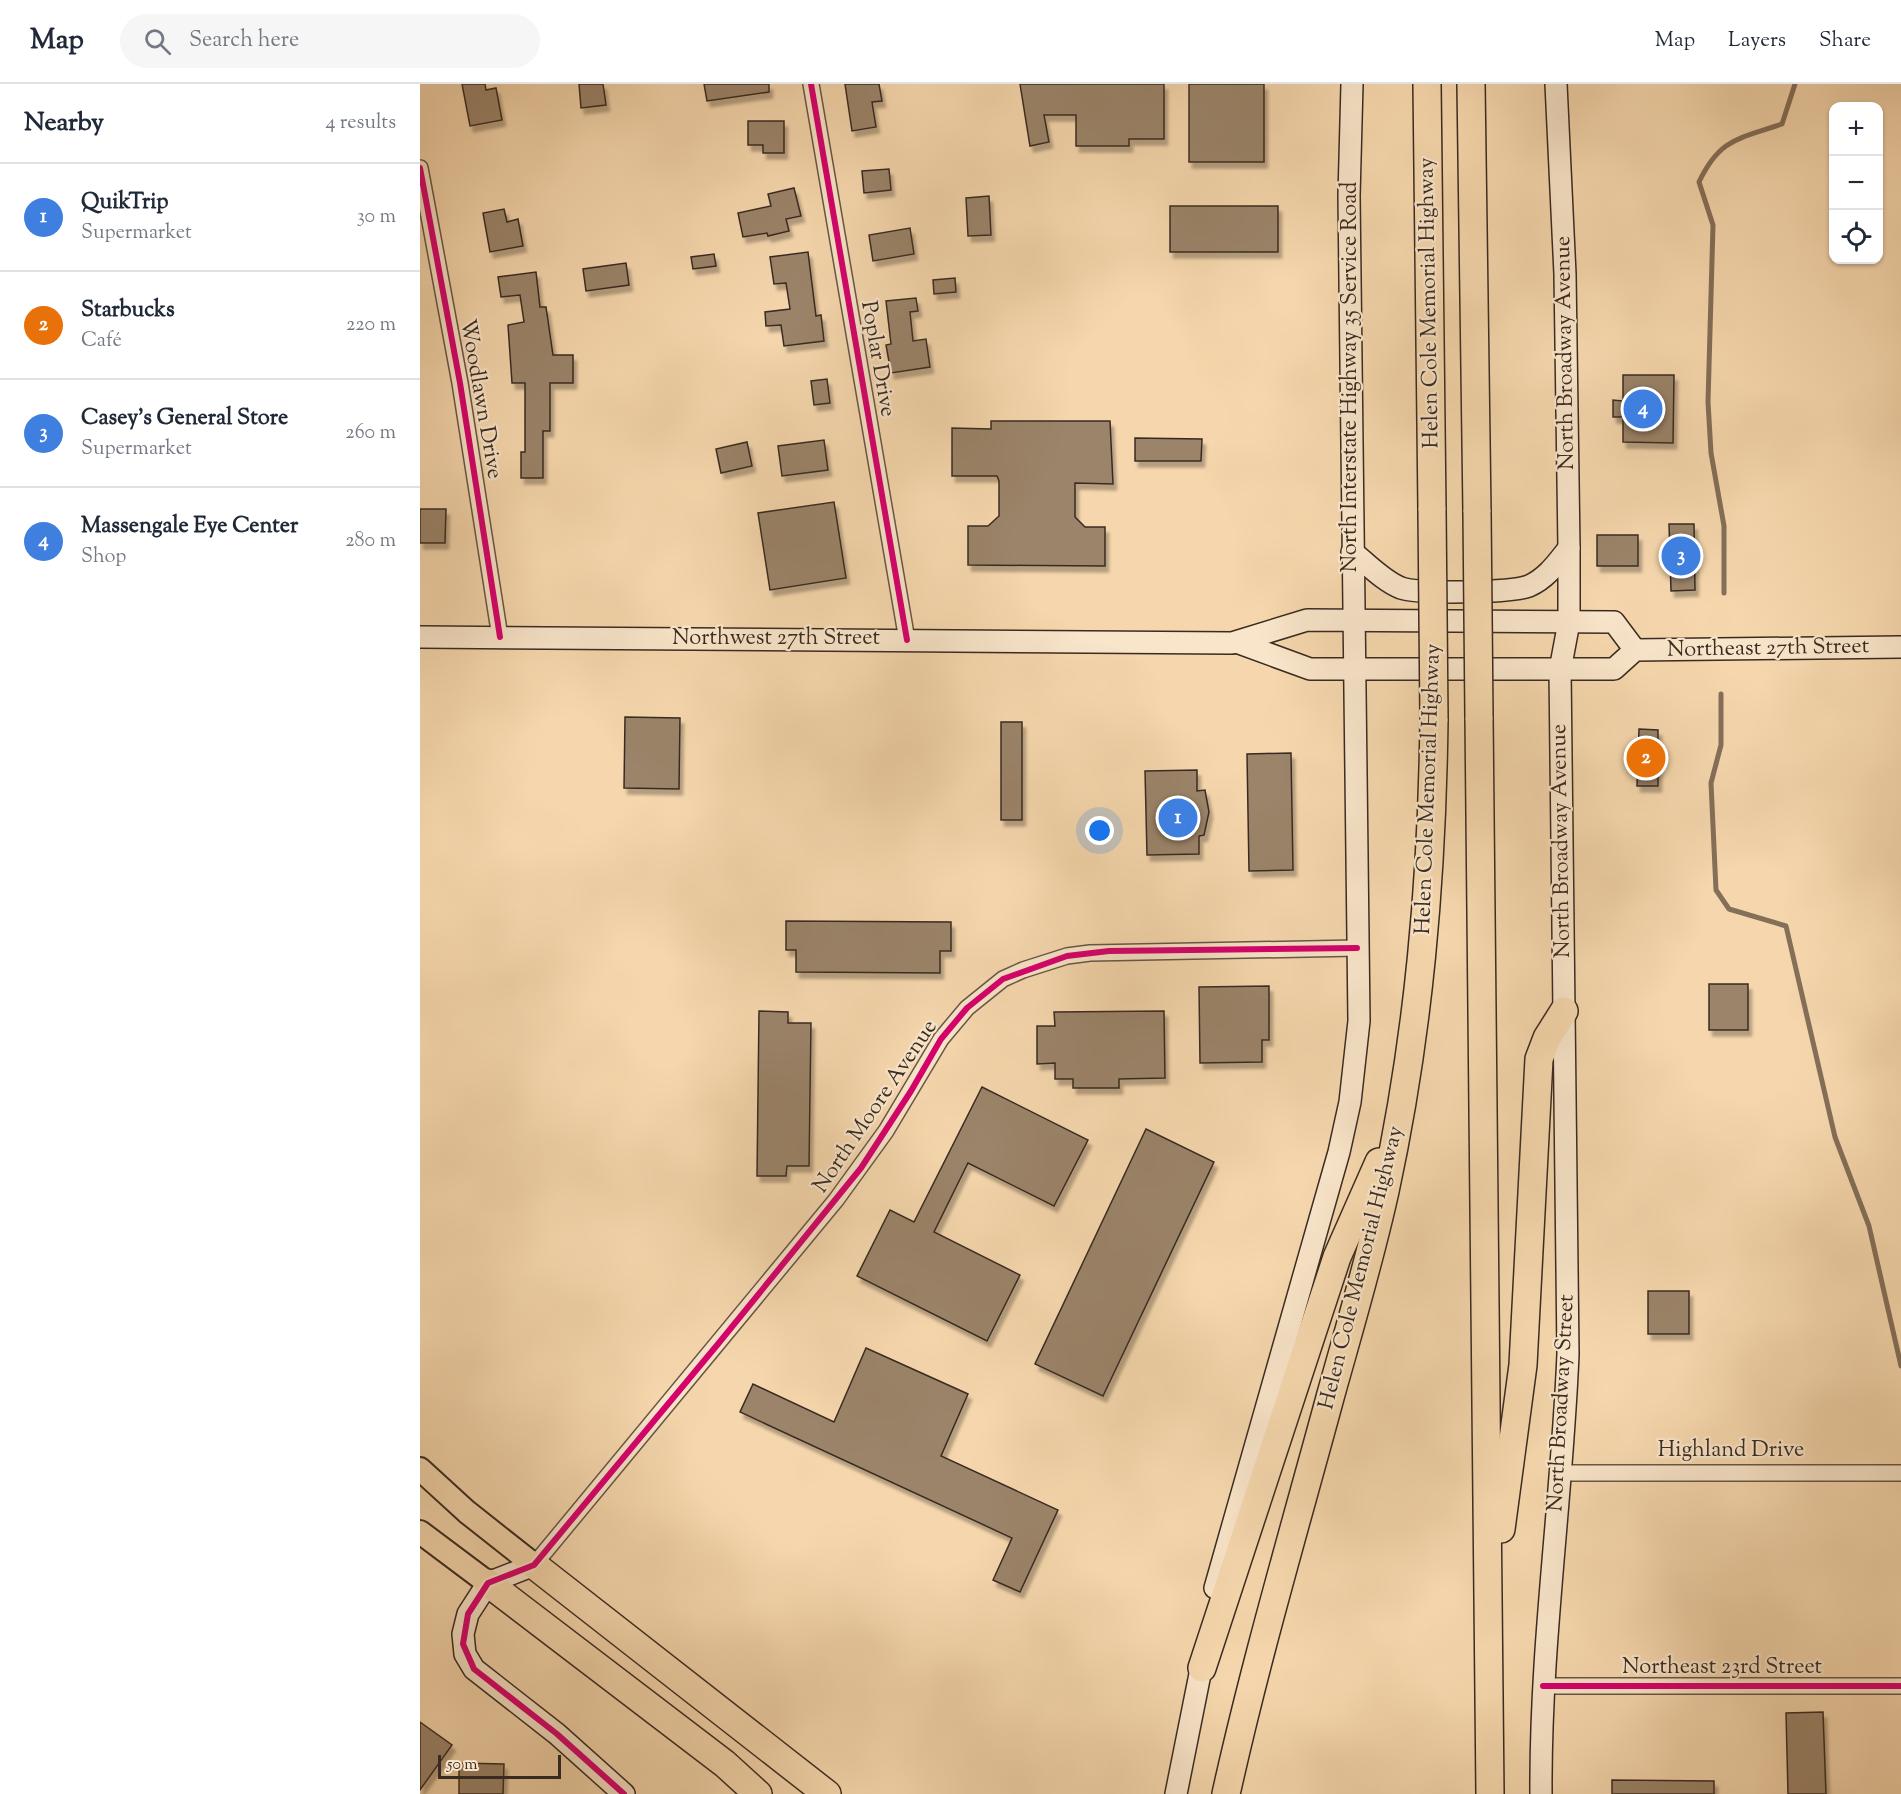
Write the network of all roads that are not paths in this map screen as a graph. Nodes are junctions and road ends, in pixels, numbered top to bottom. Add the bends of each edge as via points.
1 (811, 84) edge
2 (1352, 84) edge
3 (1427, 84) edge
4 (1471, 84) edge
5 (1556, 84) edge
6 (420, 168) edge
7 (1569, 548) junction
8 (1352, 552) junction
9 (1353, 620) junction
10 (1569, 622) junction
11 (420, 637) edge
12 (500, 637) junction
13 (907, 640) junction
14 (1239, 643) junction
15 (1901, 647) edge
16 (1635, 650) junction
17 (1354, 670) junction
18 (1560, 670) junction
19 (1357, 948) junction
20 (1564, 1011) junction
21 (1400, 1114) junction
22 (420, 1469) edge
23 (1561, 1473) junction
24 (1901, 1473) edge
25 (420, 1532) edge
26 (534, 1565) junction
27 (488, 1583) junction
28 (1489, 1628) junction
29 (1202, 1668) junction
30 (1543, 1686) junction
31 (1901, 1686) edge
32 (624, 1794) edge
33 (758, 1794) edge
34 (827, 1794) edge
35 (1176, 1794) edge
36 (1226, 1794) edge
37 (1490, 1794) edge
38 (1541, 1794) edge

1 - 13 street, Poplar Drive
2 - 8 main road, North Interstate Highway 35 Service Road
3 - 21 highway, Helen Cole Memorial Highway, bridge via 1434,719 1430,883
4 - 28 highway, Helen Cole Memorial Highway, bridge
5 - 7 main road, North Broadway Avenue via 1565,274
6 - 12 street, Woodlawn Drive via 460,383
7 - 8 main road via 1537,582 1497,591 1411,590 1391,583
7 - 10 main road, North Broadway Avenue
8 - 9 main road, North Interstate Highway 35 Service Road
9 - 10 main road, Northwest 27th Street
9 - 14 main road, Northwest 27th Street via 1307,620
9 - 17 main road, North Interstate Highway 35 Service Road
10 - 16 main road, Northeast 27th Street via 1614,622
10 - 18 main road, North Broadway Avenue
11 - 12 main road, Northwest 27th Street
12 - 13 main road, Northwest 27th Street
13 - 14 main road, Northwest 27th Street
14 - 17 main road, Northwest 27th Street via 1310,669
15 - 16 main road, Northeast 27th Street
16 - 18 main road, Northeast 27th Street via 1614,669
17 - 18 main road, Northwest 27th Street
17 - 19 main road, North Interstate Highway 35 Service Road
18 - 20 main road, North Broadway Avenue
19 - 26 street, North Moore Avenue via 1090,953 1023,970 990,989 967,1008 941,1040 886,1131 836,1200
19 - 29 main road, North Interstate Highway 35 Service Road via 1358,1032 1350,1102 1211,1603
20 - 23 main road, North Broadway Street via 1568,1354
20 - 28 highway via 1539,1059 1523,1365
21 - 29 highway via 1337,1257
21 - 36 highway, Helen Cole Memorial Highway via 1367,1265 1243,1717
22 - 26 main road
23 - 24 street, Highland Drive
23 - 30 main road, North Broadway Street
25 - 27 main road
26 - 27 main road
26 - 34 highway
27 - 32 main road via 468,1614 463,1634 465,1654 474,1669 557,1734
27 - 33 highway via 725,1764
28 - 37 highway, Helen Cole Memorial Highway
29 - 35 main road, North Interstate Highway 35 Service Road
30 - 31 street, Northeast 23rd Street
30 - 38 main road, North Broadway Street

